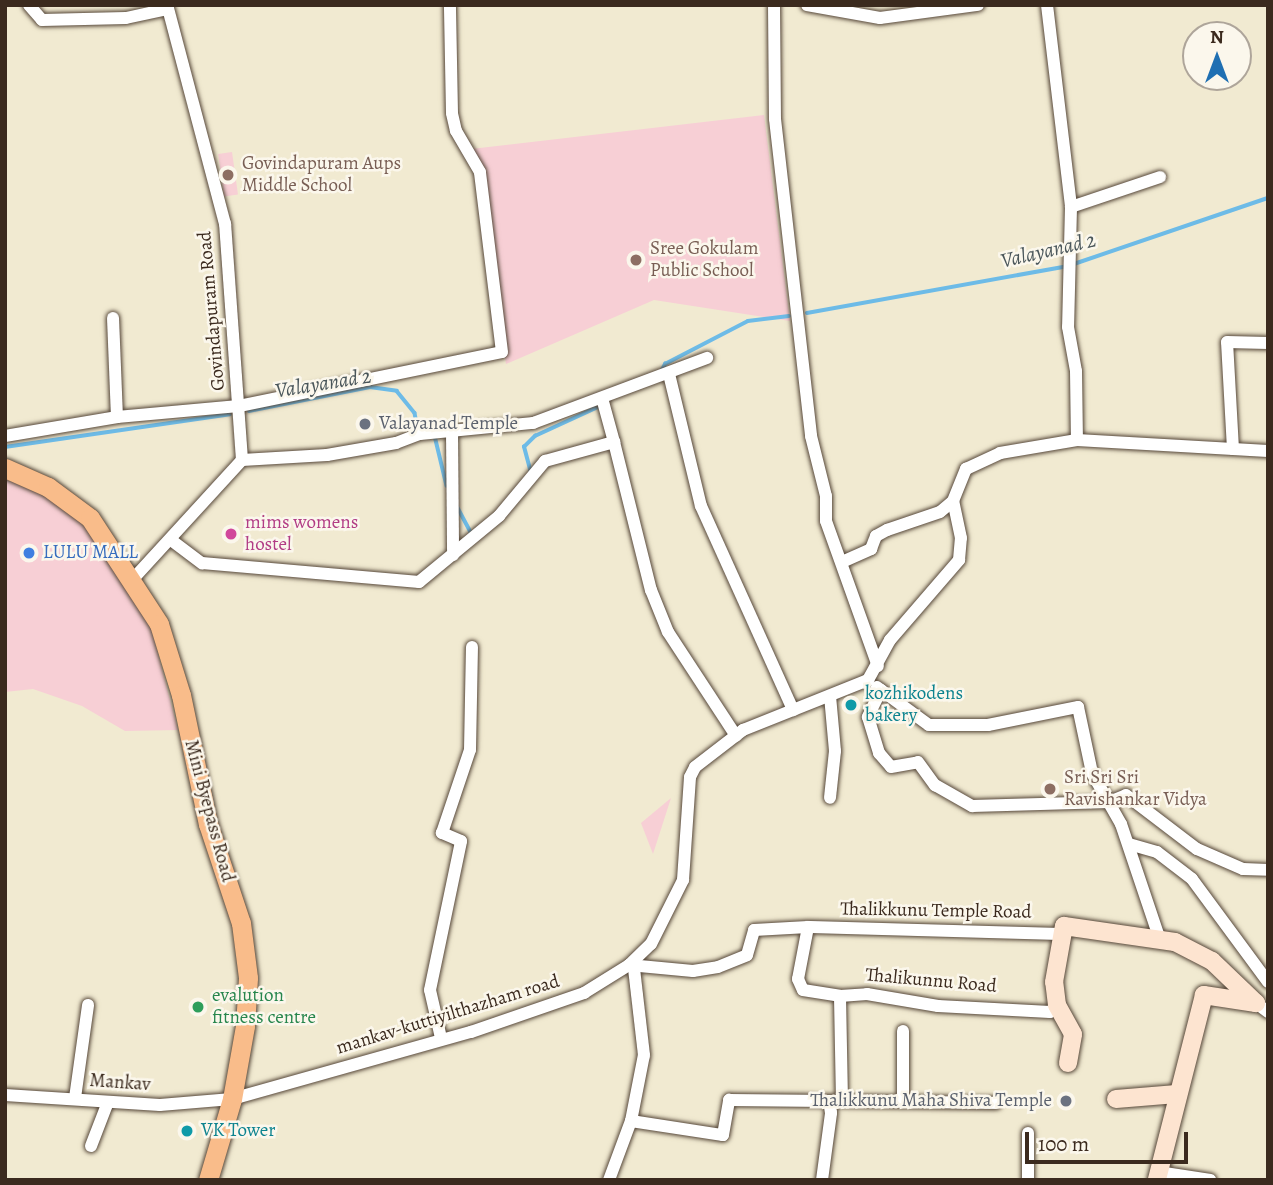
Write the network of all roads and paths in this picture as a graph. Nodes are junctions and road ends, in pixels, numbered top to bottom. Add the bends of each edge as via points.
1 (29, 5) edge
2 (450, 5) edge
3 (774, 5) edge
4 (807, 5) edge
5 (978, 5) edge
6 (1047, 5) edge
7 (168, 7) edge
8 (1160, 177) dead end
9 (1071, 207) junction
10 (113, 318) dead end
11 (1268, 343) edge
12 (707, 358) dead end
13 (668, 374) junction
14 (602, 398) junction
15 (239, 406) junction
16 (117, 417) junction
17 (452, 431) junction
18 (5, 436) edge
19 (1077, 440) junction
20 (614, 442) junction
21 (1233, 449) junction
22 (1268, 451) edge
23 (242, 460) junction
24 (5, 468) edge
25 (953, 501) junction
26 (171, 540) junction
27 (453, 555) junction
28 (842, 562) junction
29 (133, 579) junction
30 (472, 647) dead end
31 (878, 666) junction
32 (868, 680) junction
33 (881, 690) junction
34 (830, 696) junction
35 (793, 710) junction
36 (736, 736) junction
37 (831, 798) dead end
38 (1109, 802) junction
39 (1129, 844) junction
40 (1268, 870) edge
41 (808, 927) junction
42 (1063, 934) junction
43 (1160, 940) junction
44 (631, 967) junction
45 (1268, 982) edge
46 (840, 996) junction
47 (88, 1004) dead end
48 (1264, 1004) edge
49 (1057, 1005) junction
50 (904, 1031) dead end
51 (441, 1038) junction
52 (1068, 1063) dead end
53 (1177, 1094) junction
54 (5, 1095) edge
55 (75, 1098) junction
56 (232, 1099) junction
57 (1116, 1099) dead end
58 (835, 1101) junction
59 (108, 1102) junction
60 (904, 1102) junction
61 (996, 1104) dead end
62 (631, 1121) junction
63 (1028, 1132) dead end
64 (90, 1146) dead end
65 (1158, 1176) edge
66 (208, 1180) edge
67 (609, 1180) edge
68 (822, 1180) edge
69 (1028, 1180) edge
70 (1210, 1180) edge

1 - 7 street via 42,20 126,18
2 - 15 street via 452,113 456,131 480,172 502,352
3 - 28 street via 775,119 811,436 826,496 826,521
4 - 5 street via 880,18
6 - 9 street
7 - 15 street, Govindapuram Road via 225,224
8 - 9 street
9 - 19 street via 1068,327 1076,371
10 - 16 street
11 - 21 street via 1227,342
12 - 13 street
13 - 14 street
13 - 35 street via 701,506
14 - 17 street via 533,423
14 - 20 street
15 - 16 street
15 - 23 street, Govindapuram Road
16 - 18 street
17 - 23 street via 327,454
17 - 27 street
19 - 21 street
19 - 25 street via 1000,453 966,469
20 - 27 street via 545,461 499,516
20 - 36 street via 651,590 668,632
21 - 22 street
23 - 26 street
24 - 29 main road, Mini Byepass Road via 48,487 90,518
25 - 28 street via 940,512 876,536 871,549
25 - 31 street via 961,538 959,560 890,640
26 - 27 street via 202,563 419,582
26 - 29 street
28 - 31 street
29 - 56 main road, Mini Byepass Road via 159,624 181,695 208,824 241,923 247,990
30 - 51 street via 470,750 442,834 461,841 430,990
31 - 32 street
32 - 33 street
32 - 34 street, mankav-kuttiyilthazham road
33 - 38 street via 929,725 988,725 1078,708 1092,773
33 - 38 street via 868,717 879,753 891,766 918,762 935,785 972,806
34 - 35 street, mankav-kuttiyilthazham road
34 - 37 street via 835,751
35 - 36 street, mankav-kuttiyilthazham road
36 - 44 street, mankav-kuttiyilthazham road via 695,766 690,777 683,880 652,944
38 - 39 street
38 - 40 street via 1126,795 1197,849 1243,869
39 - 43 street
39 - 45 street via 1157,852 1192,879
41 - 42 street, Thalikkunu Temple Road
41 - 44 street via 754,930 747,955 718,967 693,971
41 - 46 street, Thalikunnu Road via 799,979 803,990
42 - 43 street via 1064,926
42 - 49 street via 1054,982
43 - 48 street via 1175,942 1212,961
44 - 51 street, mankav-kuttiyilthazham road via 584,993
44 - 62 street via 644,1055
46 - 49 street, Thalikunnu Road via 867,994 938,1006 1050,1012
46 - 58 street, Thalikunnu Road
47 - 55 street
48 - 53 street via 1204,995
49 - 52 street via 1073,1034
50 - 60 street
51 - 56 street, mankav-kuttiyilthazham road
53 - 57 street
53 - 65 street
54 - 55 street, Mankav
55 - 59 street, Mankav
56 - 59 street, Mankav via 193,1104
56 - 66 main road, Mini Byepass Road
58 - 60 street
58 - 62 street via 729,1100 723,1135
58 - 68 street, Thalikunnu Road
59 - 64 street
60 - 61 street
62 - 67 street
63 - 69 street
65 - 70 street

